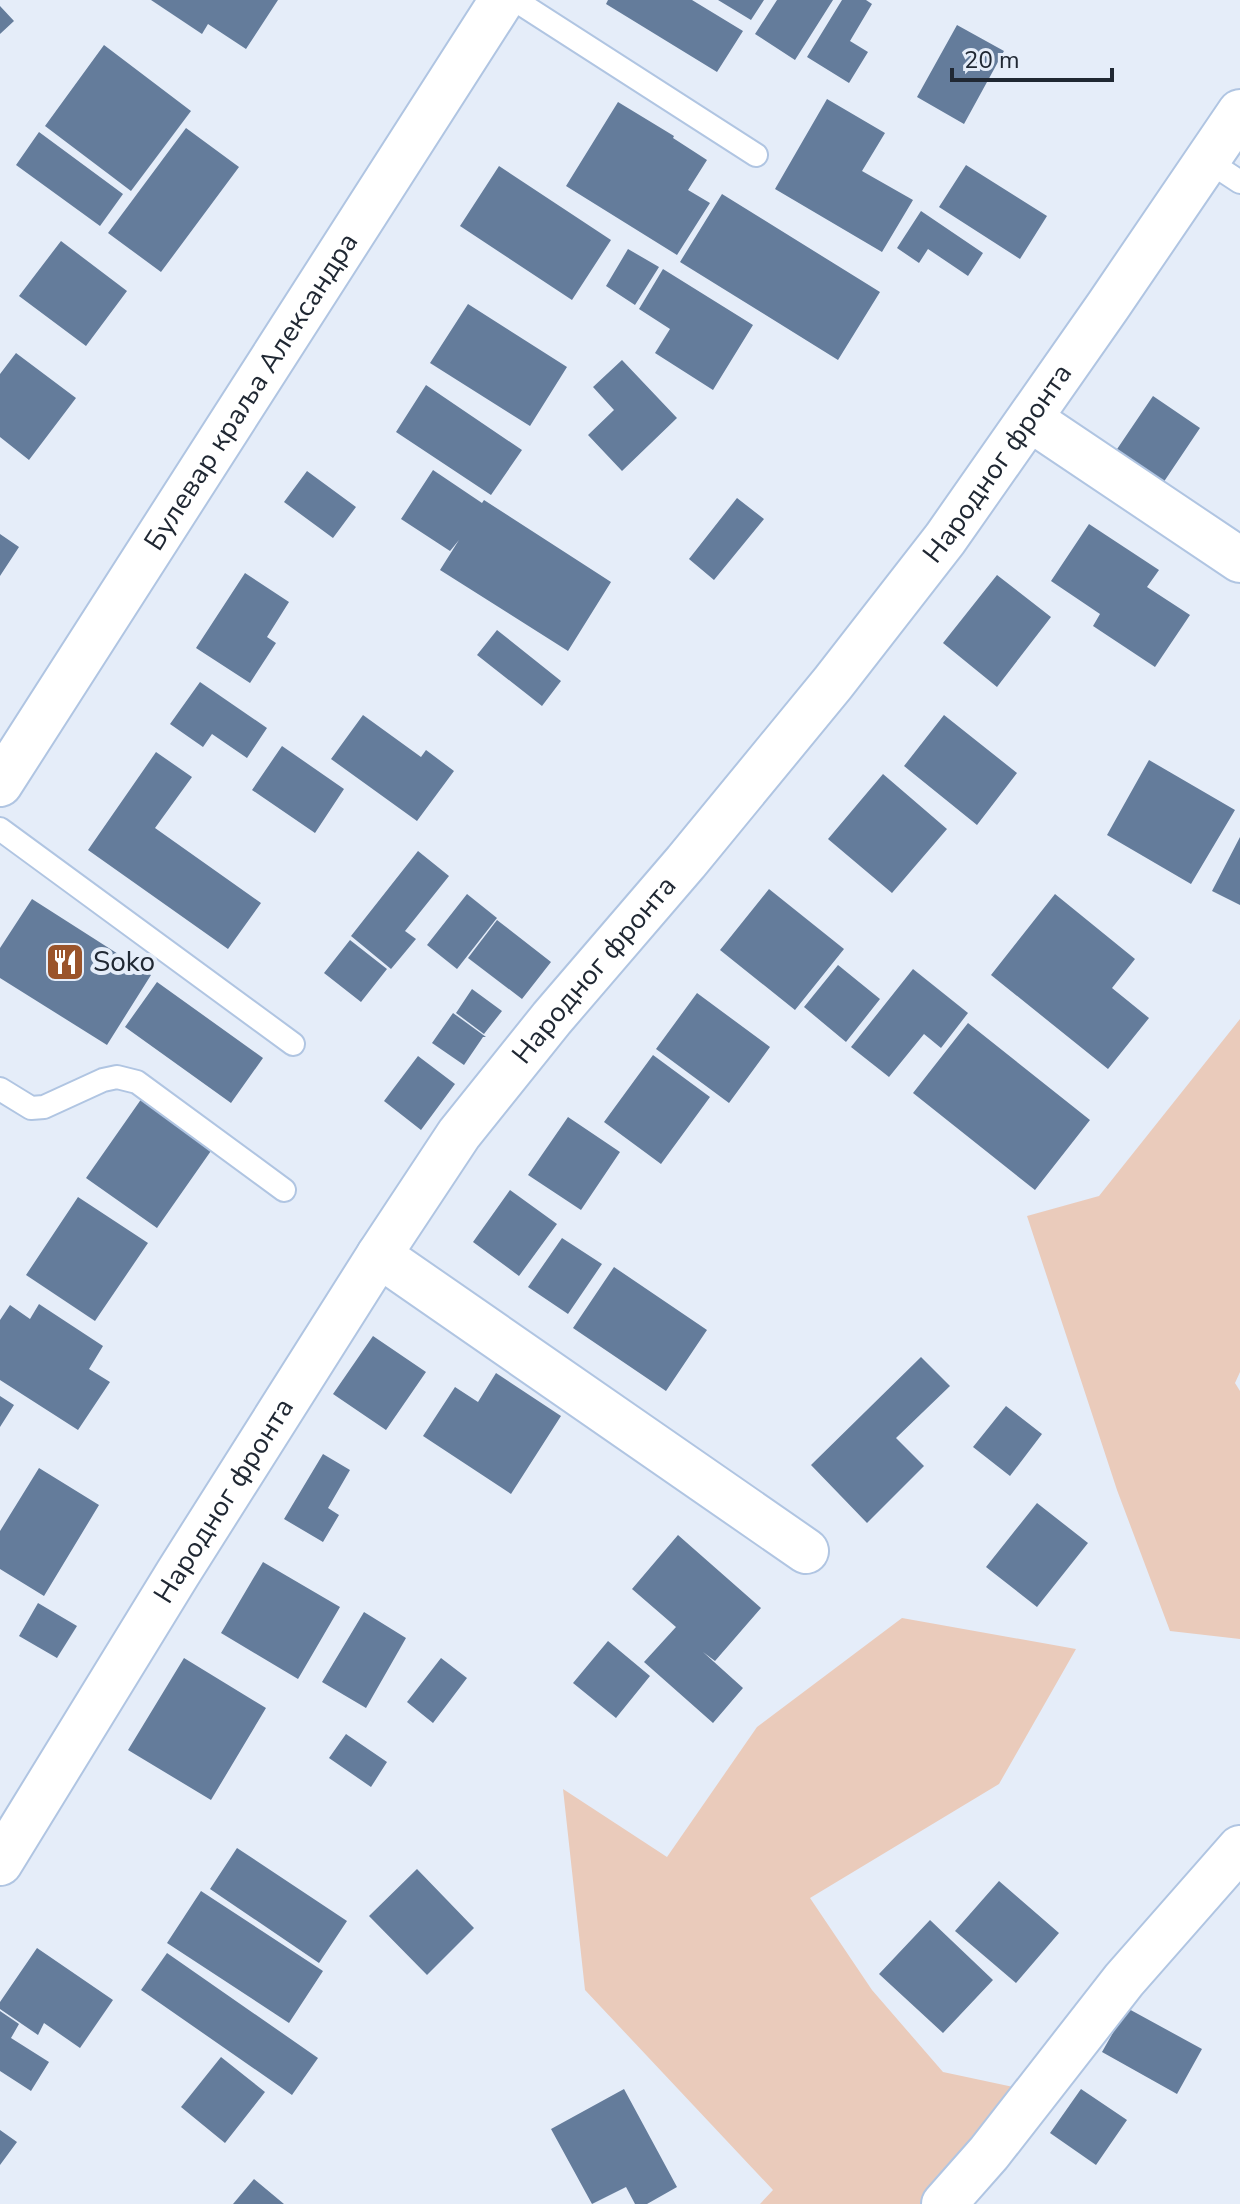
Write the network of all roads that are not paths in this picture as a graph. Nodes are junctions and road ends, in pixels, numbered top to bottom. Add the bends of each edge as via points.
1 (502, 0) edge
2 (515, 0) edge
3 (1240, 112) edge
4 (756, 155) dead end
5 (1224, 172) edge
6 (1030, 419) junction
7 (1240, 560) edge
8 (0, 784) edge
9 (0, 829) edge
10 (293, 1044) dead end
11 (0, 1089) edge
12 (284, 1190) dead end
13 (379, 1255) junction
14 (806, 1551) dead end
15 (1240, 1848) edge
16 (0, 1863) edge
17 (944, 2204) edge

1 - 8 street, Булевар краља Александра
2 - 4 lane
3 - 5 street, Народног фронта
5 - 6 street, Народног фронта
6 - 7 street
6 - 13 street, Народног фронта via 833,683 459,1134
9 - 10 lane
11 - 12 lane via 31,1108 103,1080 137,1082
13 - 14 street
13 - 16 street, Народног фронта
15 - 17 street via 1124,1980

